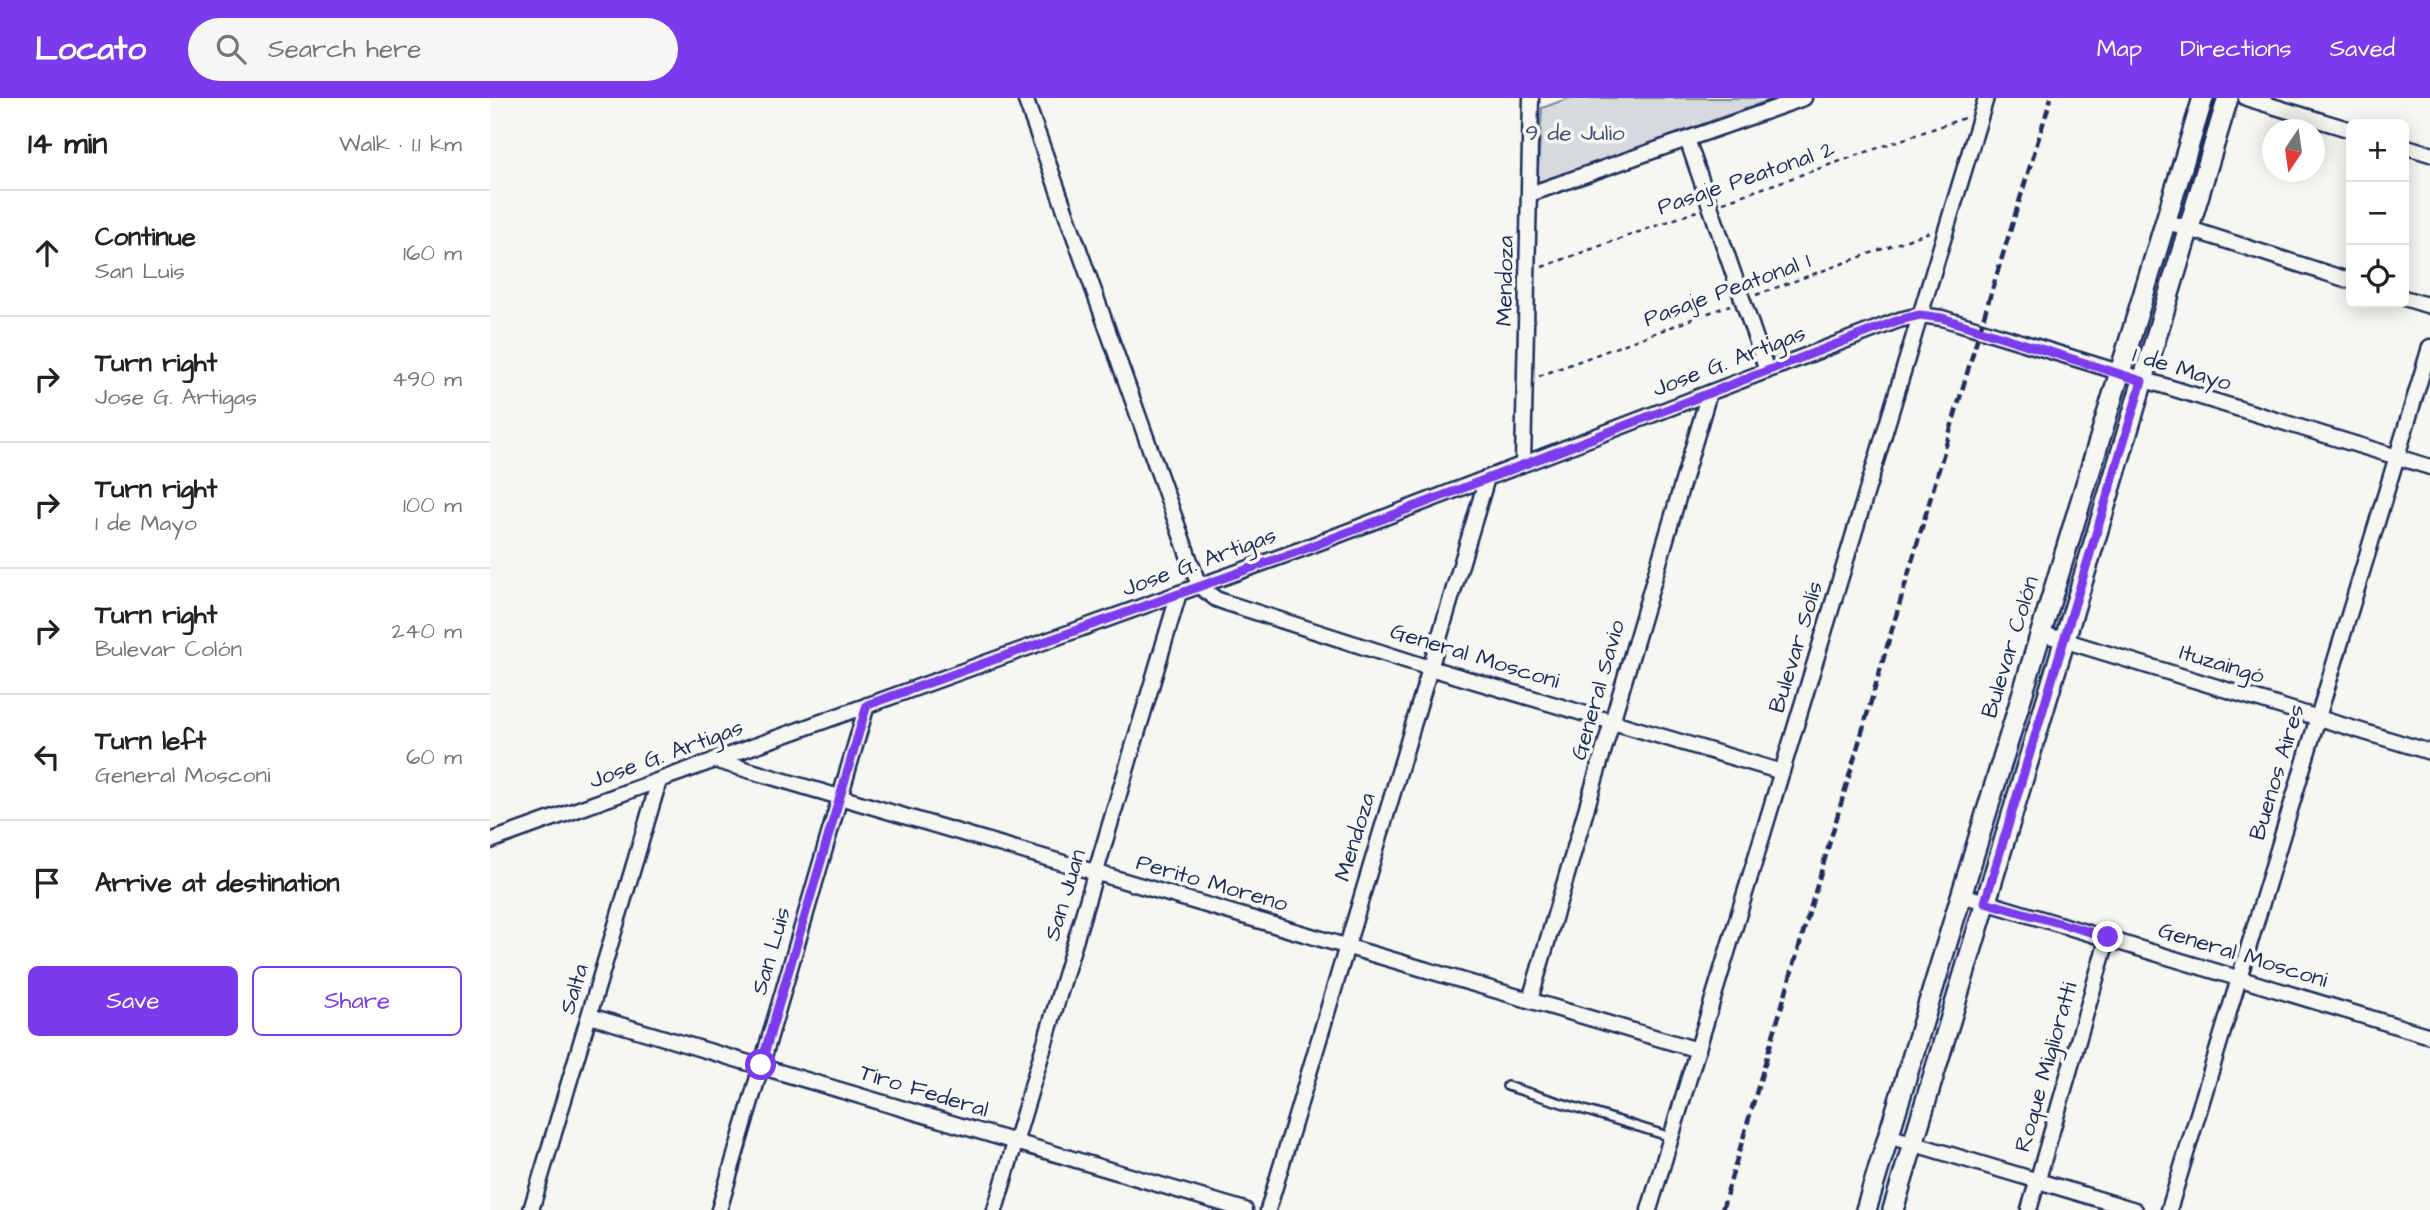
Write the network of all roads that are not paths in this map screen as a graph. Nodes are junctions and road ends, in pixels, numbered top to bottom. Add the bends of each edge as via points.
1 (1026, 98) edge
2 (1531, 98) edge
3 (1804, 98) edge
4 (1986, 98) edge
5 (2203, 98) edge
6 (2228, 98) edge
7 (2246, 98) edge
8 (2346, 128) edge
9 (1687, 139) junction
10 (2409, 148) edge
11 (2430, 154) edge
12 (1530, 194) junction
13 (2165, 221) junction
14 (2188, 229) junction
15 (2346, 279) edge
16 (2409, 300) edge
17 (2430, 306) edge
18 (1920, 315) junction
19 (2430, 347) edge
20 (1767, 371) junction
21 (2119, 373) junction
22 (2142, 381) junction
23 (1709, 393) junction
24 (2396, 458) junction
25 (1523, 464) junction
26 (2430, 467) edge
27 (1487, 478) junction
28 (1199, 586) junction
29 (1179, 593) junction
30 (2040, 633) junction
31 (2064, 640) junction
32 (1430, 668) junction
33 (867, 705) junction
34 (2317, 718) junction
35 (1612, 722) junction
36 (2430, 752) edge
37 (714, 760) junction
38 (1782, 772) junction
39 (659, 781) junction
40 (839, 797) junction
41 (490, 841) edge
42 (1096, 873) junction
43 (1962, 895) junction
44 (1985, 902) junction
45 (2108, 937) junction
46 (1346, 946) junction
47 (2239, 978) junction
48 (1530, 1000) junction
49 (590, 1016) junction
50 (2430, 1036) edge
51 (1698, 1049) junction
52 (761, 1065) junction
53 (1507, 1086) dead end
54 (1888, 1136) junction
55 (1671, 1137) junction
56 (1015, 1142) junction
57 (1913, 1143) junction
58 (2037, 1180) junction
59 (531, 1210) edge
60 (719, 1210) edge
61 (995, 1210) edge
62 (1245, 1210) edge
63 (1268, 1210) edge
64 (1650, 1210) edge
65 (1866, 1210) edge
66 (1893, 1210) edge
67 (2029, 1210) edge
68 (2135, 1210) edge
69 (2169, 1210) edge

1 - 28 street
2 - 12 street, Mendoza
3 - 9 street
4 - 18 street, Bulevar Solís
5 - 13 main road, Bulevar Colón
6 - 14 main road
7 - 8 street
9 - 12 street
9 - 20 street
10 - 11 street
12 - 25 street, Mendoza
13 - 14 street
13 - 21 main road, Bulevar Colón
14 - 15 street
14 - 22 main road
16 - 17 street
18 - 20 street, Jose G. Artigas
18 - 21 street, 1 de Mayo
18 - 38 street, Bulevar Solís
19 - 24 street, Buenos Aires
20 - 23 street, Jose G. Artigas
21 - 22 street, 1 de Mayo
21 - 30 main road, Bulevar Colón
22 - 24 street, 1 de Mayo
22 - 31 main road
23 - 25 street, Jose G. Artigas
23 - 35 street, General Savio
24 - 26 street, 1 de Mayo
24 - 34 street, Buenos Aires
25 - 27 street, Jose G. Artigas
27 - 28 street, Jose G. Artigas
27 - 32 street, Mendoza
28 - 29 street, Jose G. Artigas
28 - 32 street, General Mosconi via 1216,599
29 - 33 street, Jose G. Artigas
29 - 42 street, San Juan
30 - 31 street, Ituzaingó
30 - 43 main road, Bulevar Colón
31 - 34 street, Ituzaingó
31 - 44 main road
32 - 35 street, General Mosconi
32 - 46 street, Mendoza
33 - 37 street, Jose G. Artigas
33 - 40 street, San Luis
34 - 36 street, Ituzaingó
34 - 47 street, Buenos Aires
35 - 38 street, General Mosconi
35 - 48 street, General Savio
37 - 39 street, Jose G. Artigas
37 - 40 street, Perito Moreno
38 - 51 street, Bulevar Solís
39 - 41 street, Jose G. Artigas
39 - 49 street, Salta
40 - 42 street, Perito Moreno
40 - 52 street, San Luis
42 - 46 street, Perito Moreno
42 - 56 street, San Juan
43 - 44 street, General Mosconi
43 - 54 main road, Bulevar Colón
44 - 45 street, General Mosconi
44 - 57 main road
45 - 47 street, General Mosconi
45 - 58 street, Roque Miglioratti
46 - 48 street, Perito Moreno
46 - 63 street, Mendoza
47 - 50 street, General Mosconi
47 - 69 street, Buenos Aires
48 - 51 street, Perito Moreno
49 - 52 street, Tiro Federal
49 - 59 street, Salta
51 - 55 street, Bulevar Solís
52 - 56 street, Tiro Federal
52 - 60 street, San Luis
53 - 55 lane
54 - 57 street
54 - 65 main road, Bulevar Colón
55 - 64 street, Bulevar Solís
56 - 61 street, San Juan
56 - 62 street, Tiro Federal
57 - 58 street
57 - 66 main road
58 - 67 street, Roque Miglioratti
58 - 68 street

